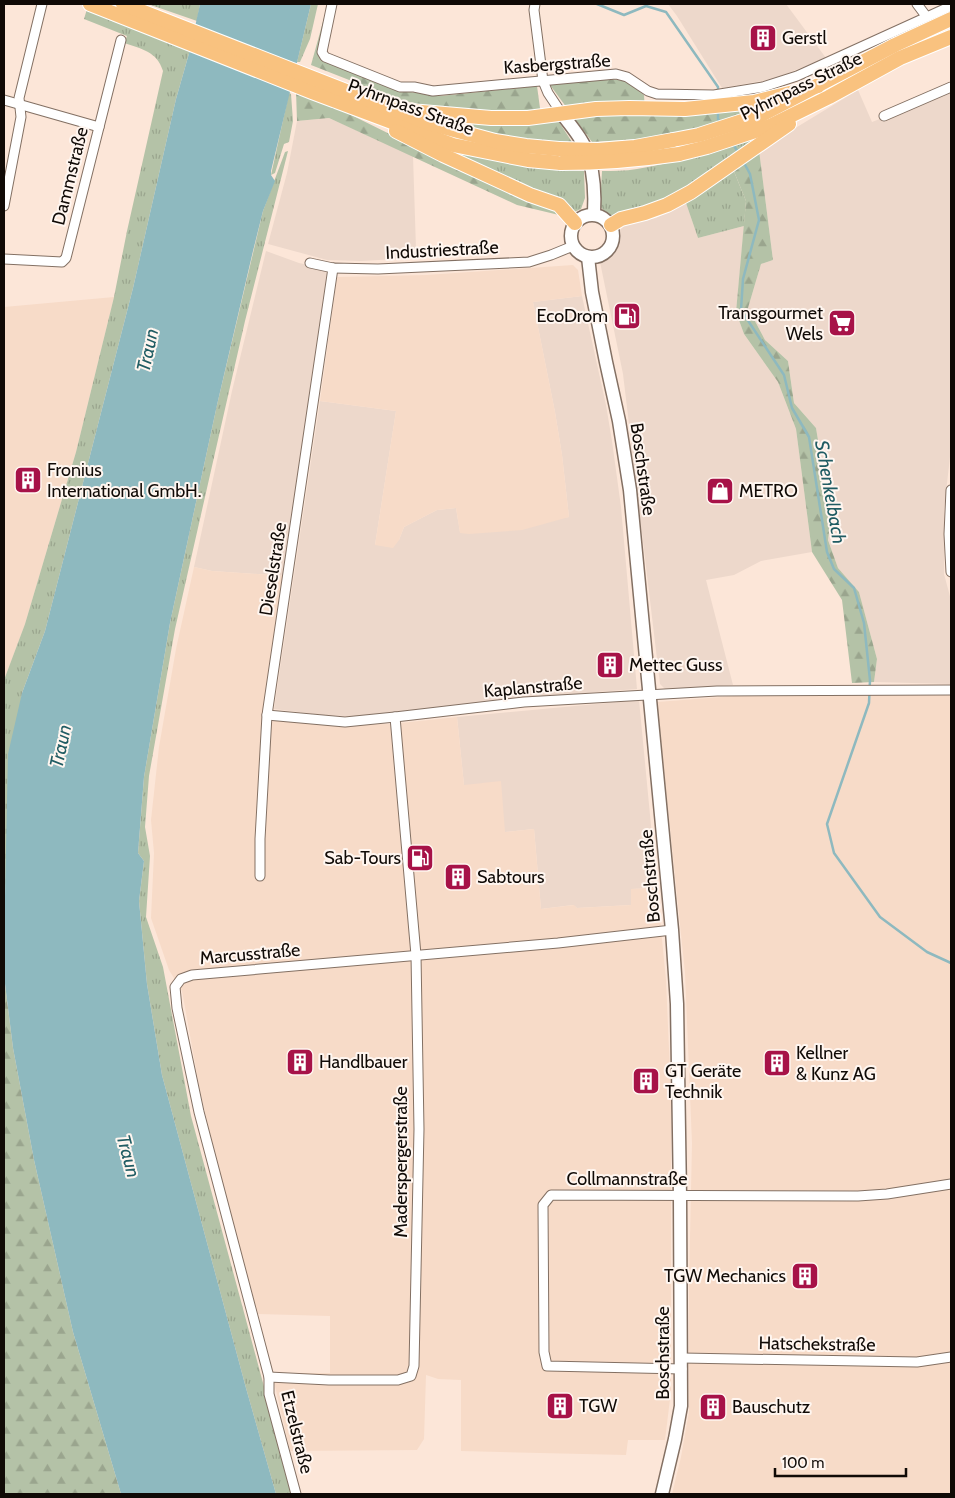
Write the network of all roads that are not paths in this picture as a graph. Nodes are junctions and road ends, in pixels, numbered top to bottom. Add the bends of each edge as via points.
1 (42, 4) edge
2 (90, 4) edge
3 (123, 4) edge
4 (332, 4) edge
5 (535, 4) edge
6 (917, 4) edge
7 (951, 6) edge
8 (926, 16) junction
9 (951, 19) edge
10 (168, 28) junction
11 (951, 37) edge
12 (121, 40) dead end
13 (543, 81) junction
14 (315, 86) junction
15 (818, 86) junction
16 (951, 87) edge
17 (828, 97) junction
18 (4, 100) edge
19 (338, 101) junction
20 (20, 105) junction
21 (398, 111) junction
22 (562, 114) junction
23 (884, 116) dead end
24 (99, 126) junction
25 (560, 156) junction
26 (4, 206) edge
27 (594, 214) junction
28 (575, 223) junction
29 (611, 225) junction
30 (573, 246) junction
31 (588, 257) junction
32 (4, 259) edge
33 (310, 263) dead end
34 (333, 268) junction
35 (951, 490) edge
36 (951, 572) edge
37 (951, 690) edge
38 (650, 695) junction
39 (267, 715) junction
40 (396, 717) junction
41 (260, 876) dead end
42 (672, 930) junction
43 (416, 955) junction
44 (266, 958) dead end
45 (269, 968) junction
46 (951, 1184) edge
47 (680, 1196) junction
48 (951, 1357) edge
49 (682, 1364) junction
50 (269, 1377) junction
51 (296, 1494) edge
52 (662, 1494) edge

1 - 20 street
2 - 10 main road, Pyhrnpass Straße
3 - 10 main road, Pyhrnpass Straße
4 - 13 street, Kasbergstraße via 322,52 325,57 400,87 433,91
5 - 13 street
6 - 8 street
7 - 8 street, Kasbergstraße
8 - 13 street, Kasbergstraße via 797,76 763,87 714,95 657,94 616,74
9 - 15 main road, Pyhrnpass Straße
10 - 14 main road, Pyhrnpass Straße
11 - 17 main road, Pyhrnpass Straße via 900,58
12 - 24 street, Dammstraße
13 - 22 street
14 - 19 main road, Pyhrnpass Straße
14 - 21 main road, Pyhrnpass Straße
15 - 22 main road via 754,102 718,107 596,109
15 - 25 main road, Pyhrnpass Straße, bridge via 761,115 699,135
16 - 23 street
17 - 25 main road, Pyhrnpass Straße, bridge via 770,126 679,154 599,163
17 - 29 main road via 691,192 667,205
18 - 20 street
19 - 25 main road, Pyhrnpass Straße via 454,145 528,160
19 - 28 main road via 442,155 559,205
20 - 24 street
20 - 26 street via 22,117
21 - 22 main road via 491,118
21 - 25 main road, Pyhrnpass Straße via 428,123
22 - 27 main road via 589,157 594,184
24 - 32 street, Dammstraße via 66,258 62,262
27 - 28 main road via 586,215
27 - 29 main road
28 - 30 main road via 571,231
29 - 31 main road via 613,242 609,249 596,257
30 - 31 main road
30 - 34 street, Industriestraße via 530,262
31 - 38 main road, Boschstraße via 630,490
33 - 34 street, Industriestraße
34 - 39 street, Dieselstraße
35 - 36 street
37 - 38 street, Kaplanstraße via 717,691
38 - 40 street, Kaplanstraße via 524,702
38 - 42 main road, Boschstraße
39 - 40 street, Kaplanstraße via 345,722
39 - 41 street, Dieselstraße
40 - 43 street, Maderspergerstraße
42 - 43 street, Marcusstraße
42 - 47 main road, Boschstraße via 677,995
43 - 45 street, Marcusstraße
43 - 50 street, Maderspergerstraße via 419,1129 414,1366 411,1376 398,1380
44 - 45 street
45 - 50 street, Marcusstraße via 192,975 175,987 199,1112
46 - 47 street, Collmannstraße via 887,1194
47 - 49 main road, Boschstraße
47 - 49 street, Collmannstraße via 551,1195 543,1206 543,1312 547,1366
48 - 49 street, Hatschekstraße via 917,1362
49 - 52 main road, Boschstraße via 676,1439
50 - 51 street, Etzelstraße via 269,1394

